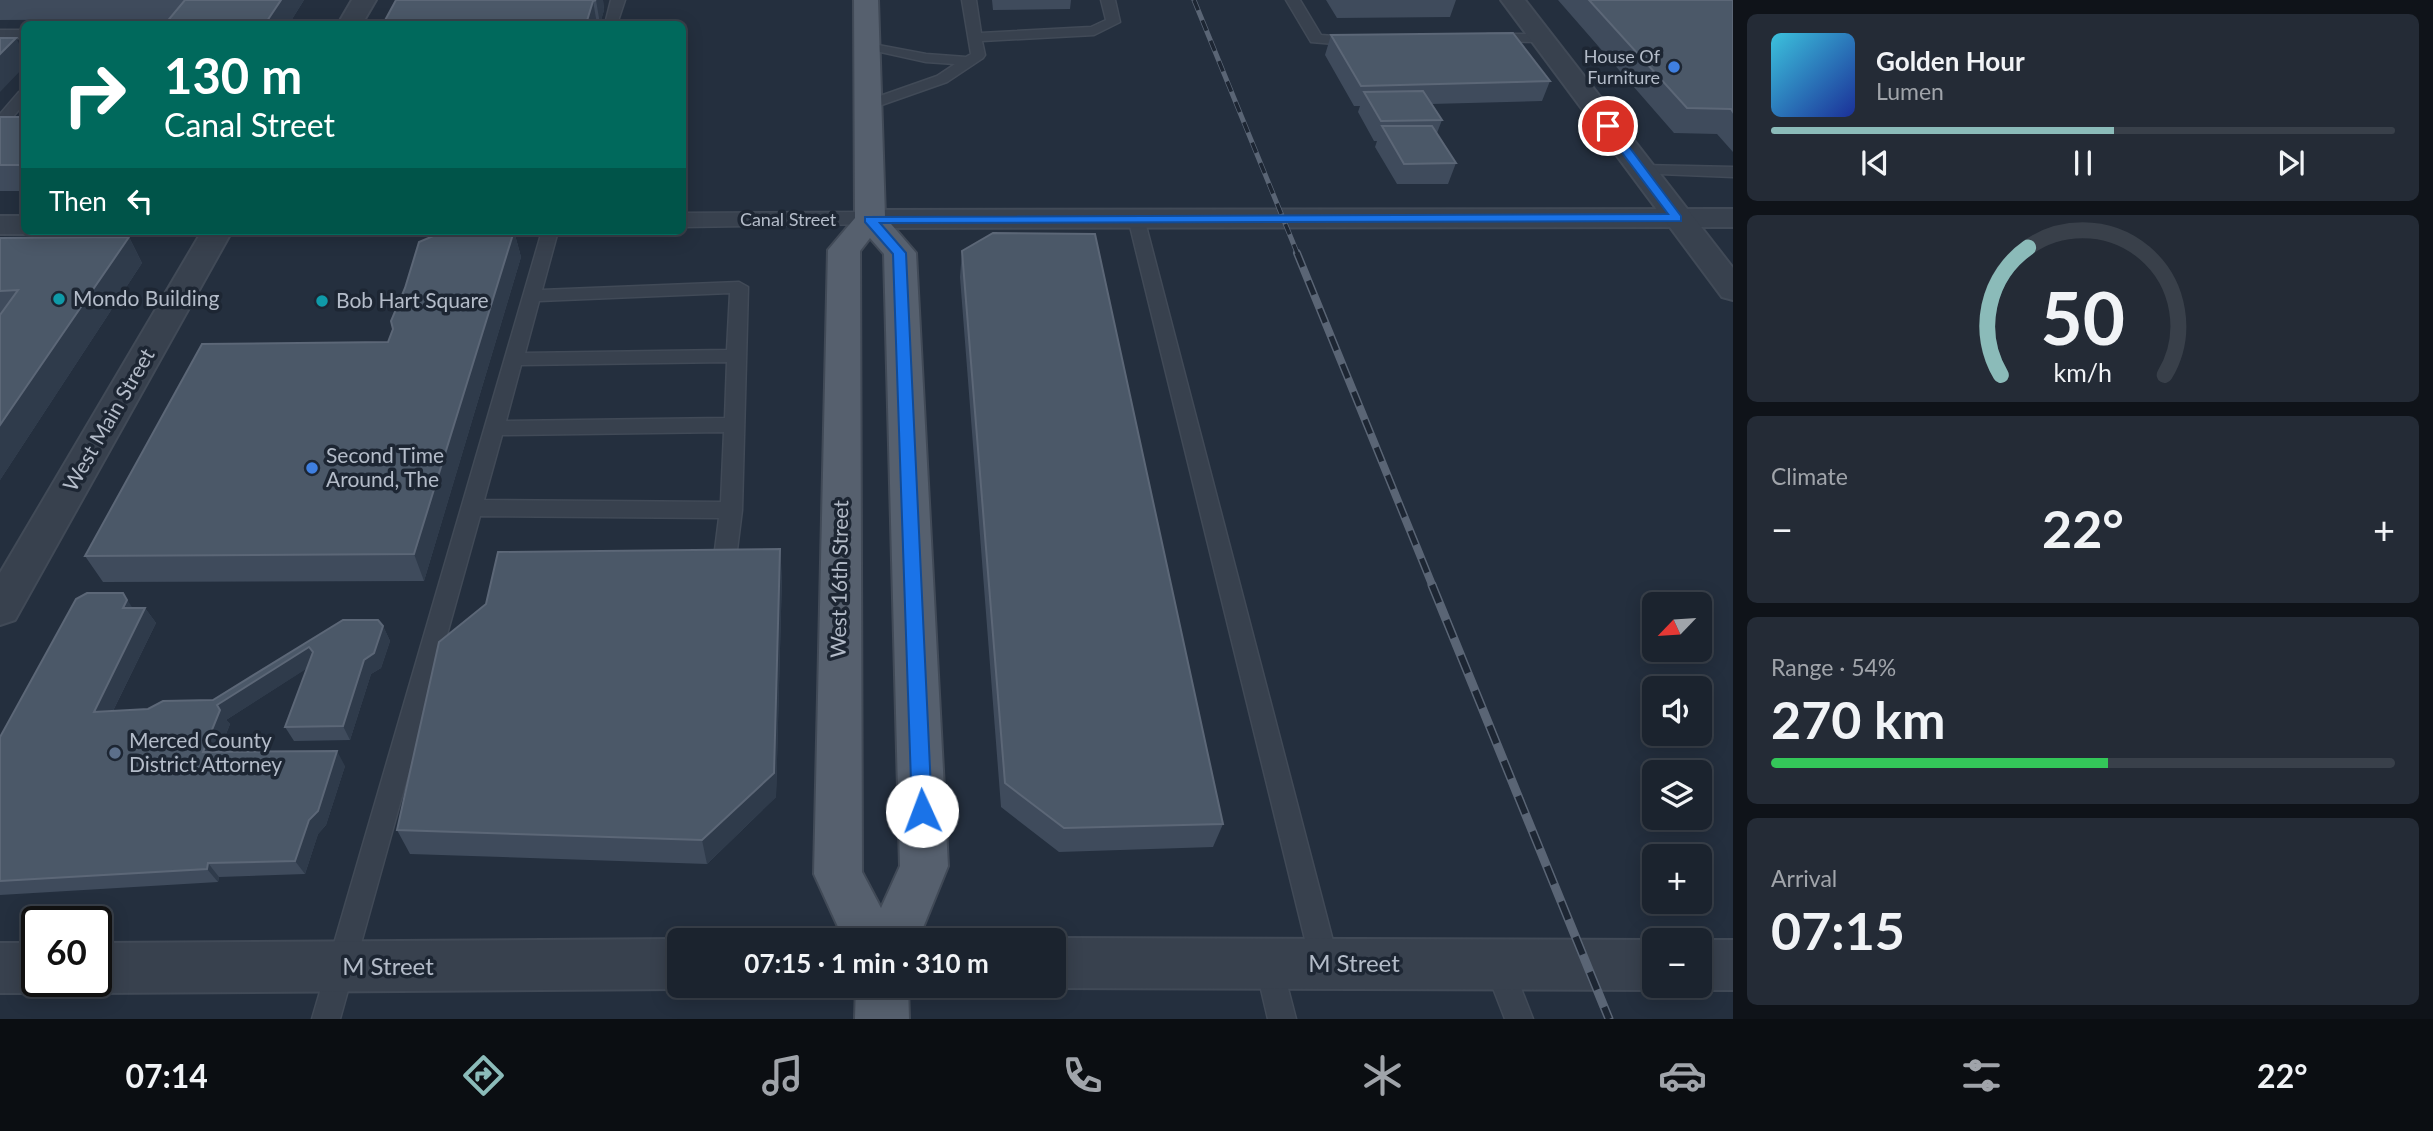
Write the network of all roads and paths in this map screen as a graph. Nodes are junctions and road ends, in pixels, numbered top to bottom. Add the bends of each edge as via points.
1 (364, 0) edge
2 (618, 0) edge
3 (866, 0) edge
4 (970, 0) edge
5 (1108, 0) edge
6 (1293, 0) edge
7 (1513, 0) edge
8 (352, 21) edge
9 (612, 21) edge
10 (0, 34) edge
11 (21, 34) edge
12 (975, 37) junction
13 (1475, 38) edge
14 (1541, 38) junction
15 (1369, 41) edge
16 (867, 45) junction
17 (971, 61) junction
18 (21, 98) edge
19 (868, 105) junction
20 (0, 122) edge
21 (1641, 170) junction
22 (1733, 172) edge
23 (1136, 218) junction
24 (1677, 218) junction
25 (1733, 218) edge
26 (870, 219) junction
27 (686, 220) edge
28 (0, 225) edge
29 (21, 225) edge
30 (215, 235) edge
31 (549, 235) edge
32 (1733, 290) edge
33 (531, 296) junction
34 (737, 356) junction
35 (513, 359) junction
36 (734, 425) junction
37 (494, 428) junction
38 (471, 508) junction
39 (731, 510) junction
40 (697, 566) edge
41 (0, 609) edge
42 (864, 928) edge
43 (897, 928) edge
44 (1066, 963) edge
45 (667, 964) edge
46 (1269, 964) junction
47 (1325, 964) junction
48 (1642, 964) edge
49 (1498, 965) junction
50 (1712, 965) edge
51 (1733, 965) edge
52 (0, 968) edge
53 (21, 968) edge
54 (112, 968) edge
55 (340, 968) junction
56 (882, 998) edge
57 (326, 1019) edge
58 (882, 1019) edge
59 (1282, 1019) edge
60 (1518, 1019) edge

1 - 8 street
2 - 9 lane
3 - 16 main road
4 - 12 lane
5 - 12 lane via 1113,22 1094,31
6 - 15 lane via 1316,39
7 - 14 street
10 - 11 lane
12 - 17 lane via 978,55
13 - 14 lane
14 - 21 street
16 - 17 lane via 926,58
16 - 19 main road
17 - 19 lane via 942,79
18 - 20 lane
19 - 26 main road
21 - 22 lane
21 - 24 street
23 - 24 street, Canal Street
23 - 26 street, Canal Street
23 - 47 lane
24 - 25 street, Canal Street
24 - 32 street
26 - 27 street, Canal Street
26 - 42 main road, West 16th Street via 844,250 838,874
26 - 43 main road via 900,253 925,866
28 - 29 street
30 - 41 street, West Main Street
31 - 33 lane
33 - 34 lane via 739,287
33 - 35 lane
34 - 35 lane
34 - 36 lane
35 - 37 lane
36 - 37 lane
36 - 39 lane
37 - 38 lane
38 - 39 lane
38 - 55 lane
39 - 40 lane via 724,566
44 - 46 street, M Street
45 - 55 street, M Street
46 - 47 street, M Street
46 - 59 lane
47 - 49 street, M Street
48 - 49 street, M Street
49 - 60 lane
50 - 51 street
52 - 53 street
54 - 55 street, M Street
55 - 57 lane
56 - 58 main road

